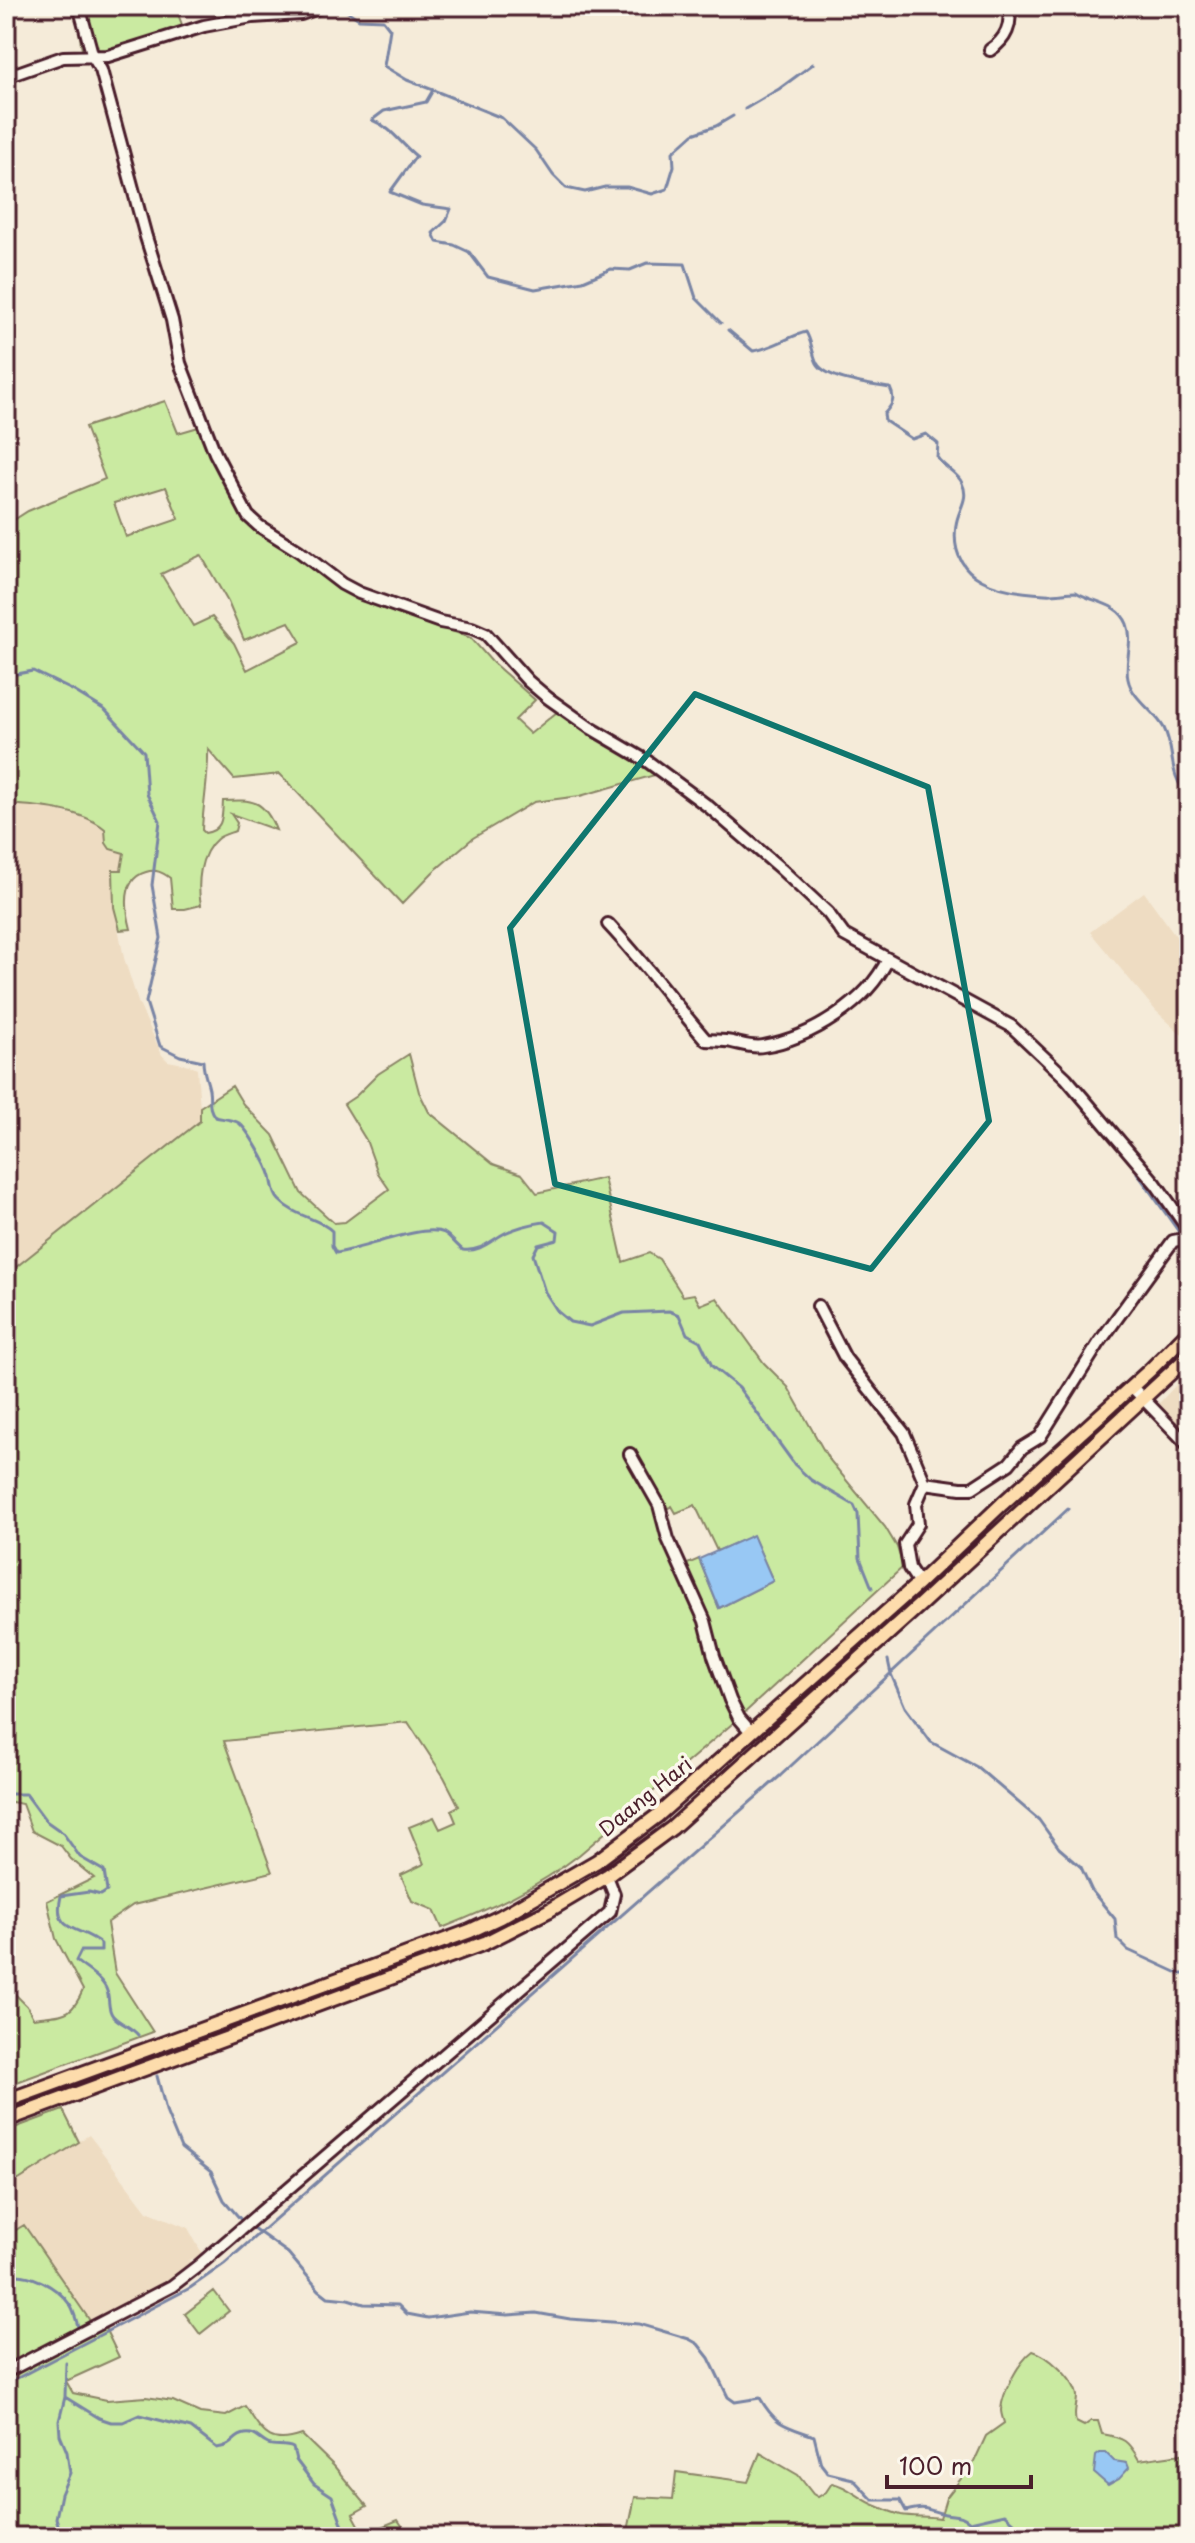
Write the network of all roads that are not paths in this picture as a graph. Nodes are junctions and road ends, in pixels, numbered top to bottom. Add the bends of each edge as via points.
1 (79, 6) edge
2 (324, 6) edge
3 (1007, 6) edge
4 (990, 50) dead end
5 (93, 57) junction
6 (6, 77) edge
7 (608, 924) dead end
8 (888, 959) junction
9 (1189, 1231) edge
10 (1189, 1238) edge
11 (818, 1306) dead end
12 (1189, 1331) edge
13 (1189, 1356) edge
14 (1132, 1387) junction
15 (1144, 1399) junction
16 (1189, 1446) edge
17 (630, 1454) dead end
18 (925, 1483) junction
19 (919, 1583) junction
20 (751, 1732) junction
21 (607, 1876) junction
22 (6, 2101) edge
23 (6, 2120) edge
24 (6, 2372) edge

1 - 5 street
2 - 5 street via 301,14 229,21
3 - 4 street via 1010,25
5 - 6 street via 63,57
5 - 8 street via 101,70 180,363 215,453 248,516 359,593 486,634 548,698 709,807 828,913 844,935
7 - 8 street via 706,1040 744,1045 761,1046 836,1018
8 - 9 street via 1011,1026 1066,1078
10 - 18 street via 1173,1241 1040,1437 972,1488
11 - 18 street via 845,1358 904,1433
12 - 14 main road, Daang Hari
13 - 15 main road, Daang Hari
14 - 15 street
14 - 19 main road, Daang Hari
15 - 16 street
15 - 21 main road, Daang Hari via 672,1828
17 - 20 street via 659,1505 730,1700
18 - 19 street via 916,1504 918,1524 905,1544 909,1568
19 - 20 main road, Daang Hari
20 - 22 main road, Daang Hari via 657,1816 597,1861 500,1917
21 - 23 main road, Daang Hari via 485,1943
21 - 24 street via 614,1894 610,1912 198,2266 172,2286

